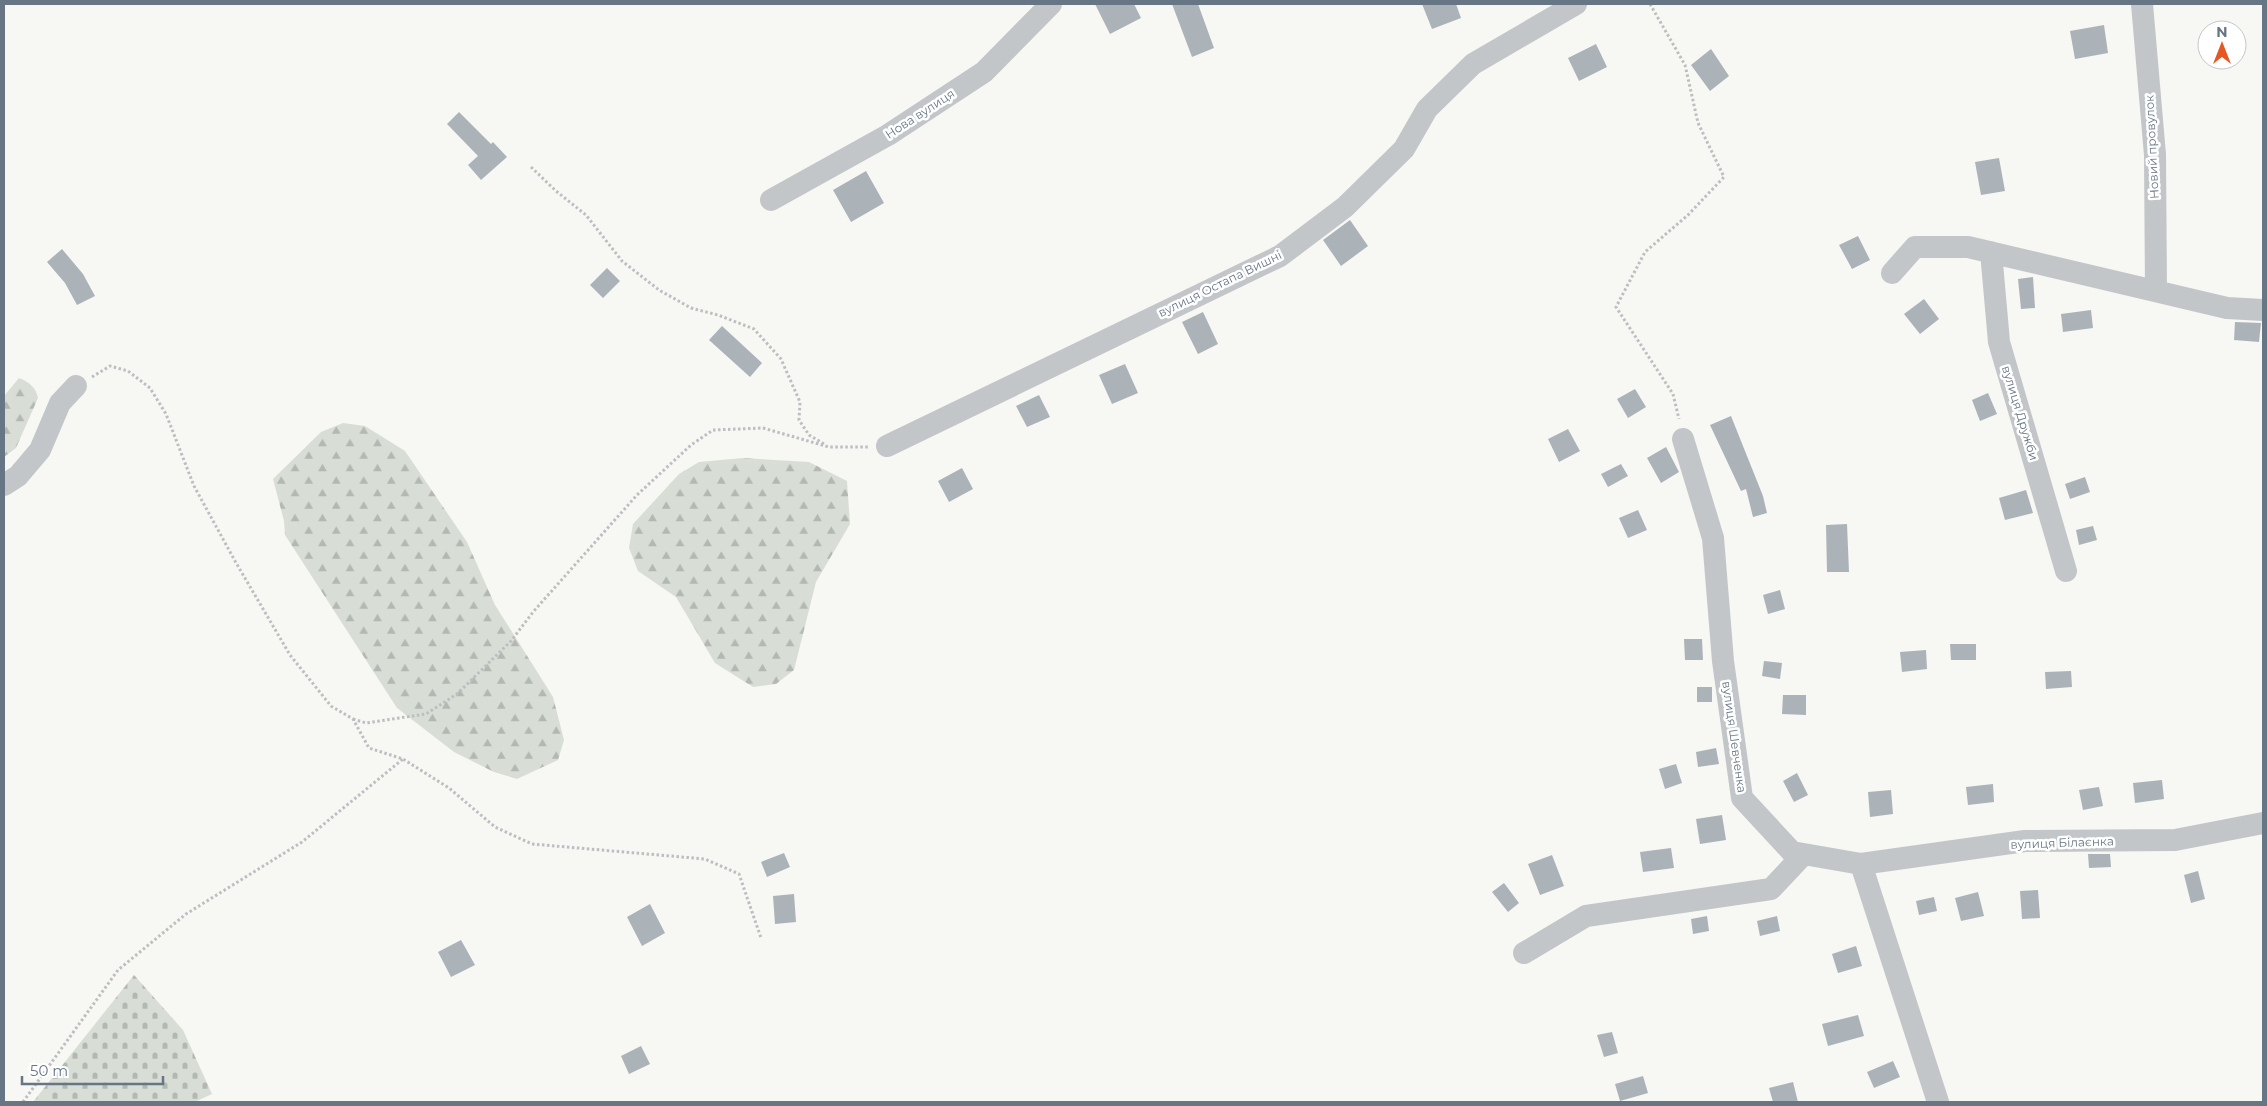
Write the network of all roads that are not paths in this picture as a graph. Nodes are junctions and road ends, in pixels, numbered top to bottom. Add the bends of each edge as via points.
1 (1051, 4) edge
2 (1576, 4) edge
3 (2142, 4) edge
4 (770, 200) dead end
5 (1991, 252) junction
6 (1892, 273) dead end
7 (2156, 291) junction
8 (2263, 310) edge
9 (76, 386) road end
10 (1683, 439) road end
11 (887, 446) road end
12 (4, 485) edge
13 (2066, 571) dead end
14 (2263, 824) edge
15 (1804, 854) junction
16 (1861, 864) junction
17 (1524, 953) dead end
18 (1938, 1102) edge

1 - 4 street, Нова вулиця via 984,72 888,136
2 - 11 street, вулиця Остапа Вишні via 1473,64 1428,110 1404,149 1345,207 1280,256
3 - 7 street, Новий провулок via 2155,155
5 - 6 street via 1968,247 1915,247
5 - 7 street
5 - 13 street, вулиця Дружби via 1999,342
7 - 8 street via 2227,308
9 - 12 street via 60,404 40,450 18,476
10 - 15 street, вулиця Шевченка via 1713,538 1723,661 1742,798 1792,852
14 - 16 street, вулиця Білаєнка via 2175,840 2025,841
15 - 16 street, вулиця Шевченка
15 - 17 street via 1771,889 1586,916
16 - 18 street

